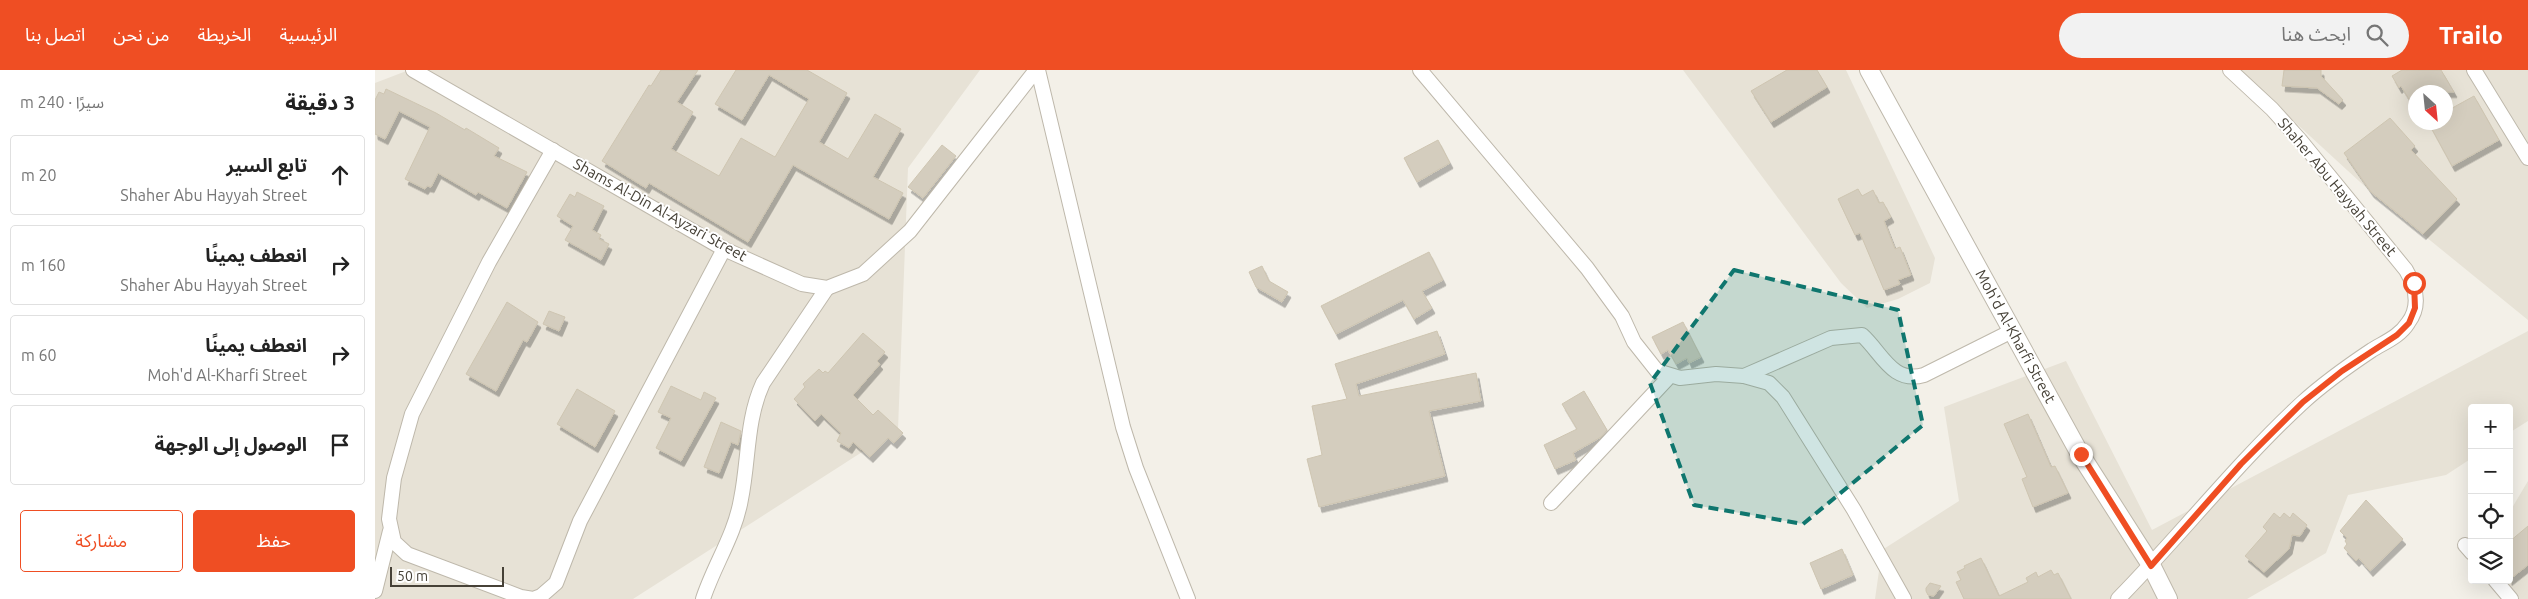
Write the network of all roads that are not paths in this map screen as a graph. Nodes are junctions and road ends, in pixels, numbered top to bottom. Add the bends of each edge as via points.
1 (413, 70) edge
2 (1037, 70) edge
3 (1420, 70) edge
4 (1869, 70) edge
5 (2230, 70) edge
6 (2474, 70) edge
7 (553, 150) junction
8 (2528, 158) edge
9 (724, 249) junction
10 (827, 288) junction
11 (2012, 331) junction
12 (1744, 376) junction
13 (1669, 377) junction
14 (1551, 503) dead end
15 (390, 531) junction
16 (2151, 566) junction
17 (2498, 584) edge
18 (375, 591) edge
19 (703, 599) edge
20 (1188, 599) edge
21 (1904, 599) edge
22 (2118, 599) edge
23 (2168, 599) edge
24 (2511, 599) edge

1 - 7 street, Shams Al-Din Al-Ayzari Street
2 - 10 street via 909,231 863,274
2 - 20 street via 1123,427
3 - 13 street via 1587,268 1622,316 1647,360 1657,371
4 - 11 street, Moh'd Al-Kharfi Street
5 - 16 street, Shaher Abu Hayyah Street via 2300,140 2406,270 2414,283 2415,308 2409,323 2397,335 2342,371 2303,402 2241,464
6 - 8 street
7 - 9 street, Shams Al-Din Al-Ayzari Street
7 - 15 street via 489,262 412,414 394,478 389,507
9 - 10 street, Shams Al-Din Al-Ayzari Street via 802,284
9 - 15 street via 580,521 562,572 549,590 533,599 521,597 407,554 394,542
10 - 19 street via 758,394 751,419 741,500 729,540
11 - 12 street via 1912,378 1901,376 1861,335 1831,338
11 - 16 street, Moh'd Al-Kharfi Street via 2081,454
12 - 13 street
12 - 21 street via 1769,383 1783,397 1854,510
13 - 14 street
15 - 18 street
16 - 22 street, Shaher Abu Hayyah Street
16 - 23 street, Moh'd Al-Kharfi Street
17 - 24 street

